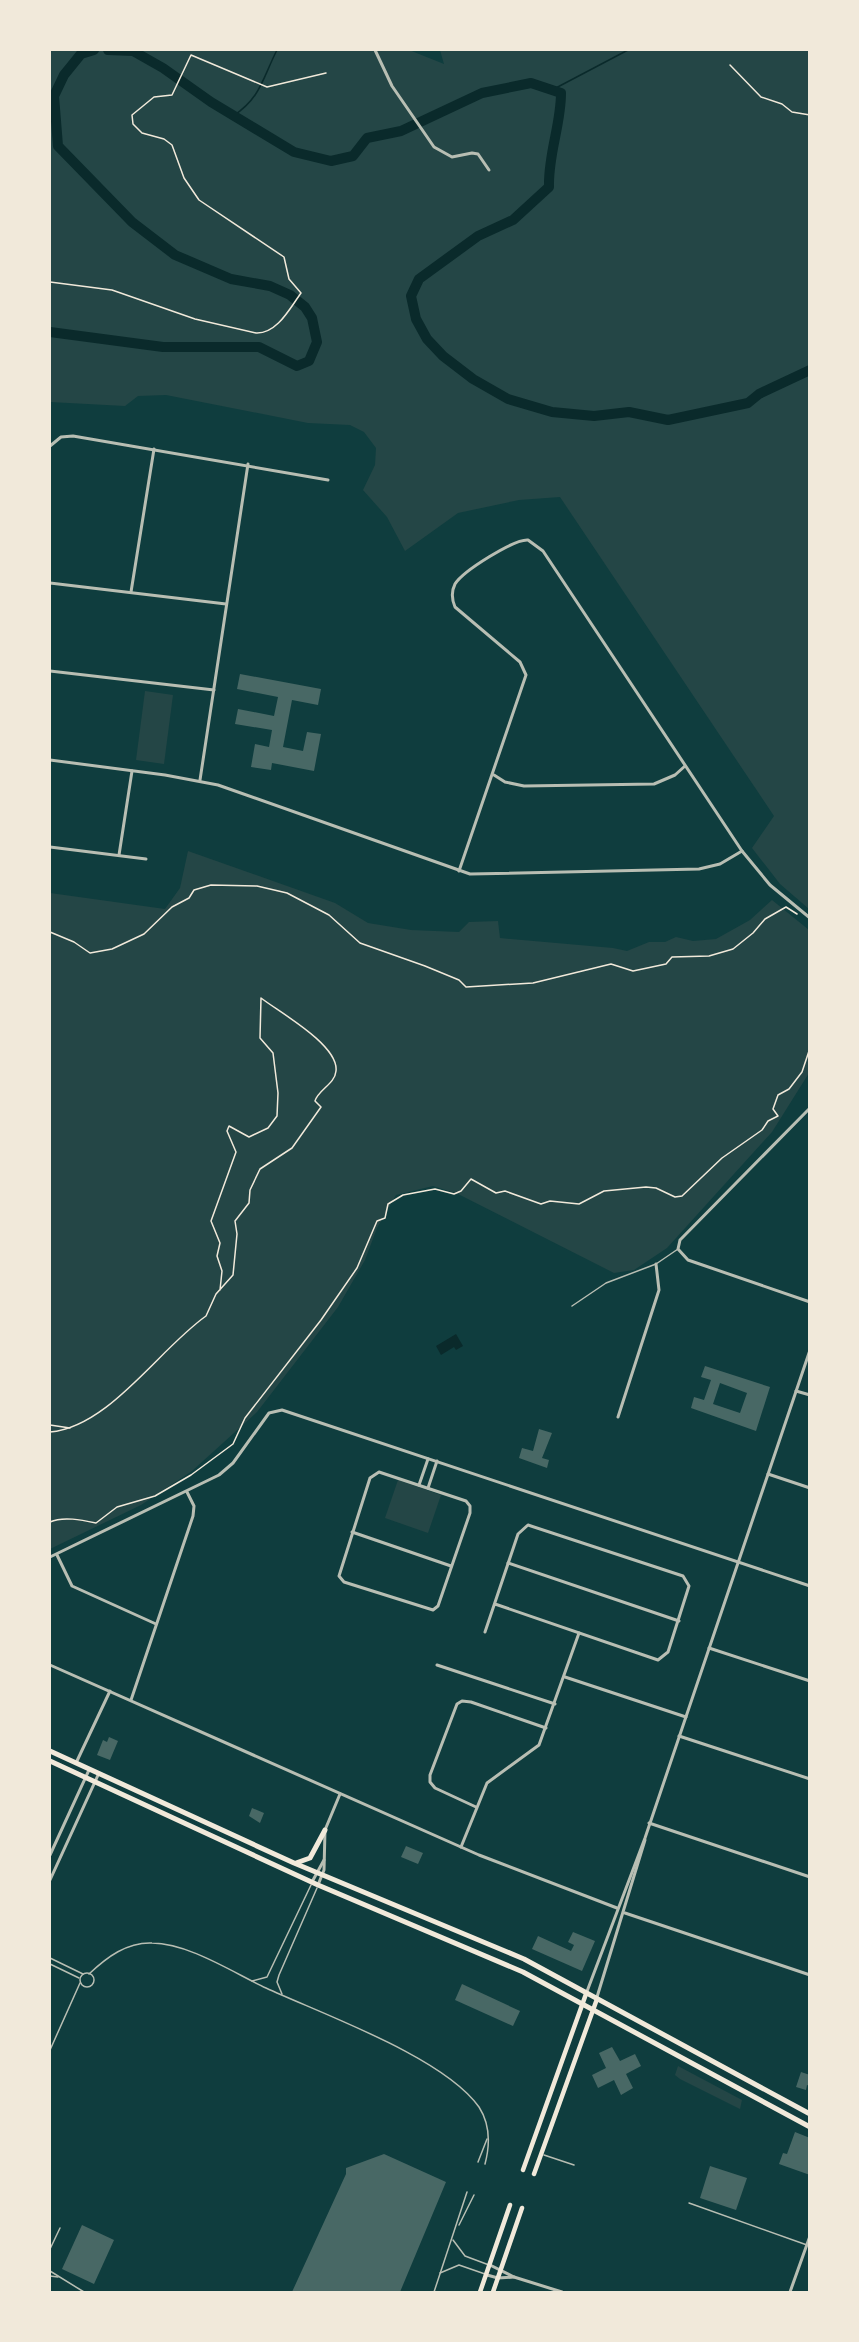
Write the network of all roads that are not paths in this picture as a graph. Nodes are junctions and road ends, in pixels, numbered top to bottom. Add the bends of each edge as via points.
1 (375, 50) edge
2 (489, 170) dead end
3 (50, 446) edge
4 (154, 449) junction
5 (248, 465) junction
6 (328, 480) dead end
7 (50, 583) edge
8 (131, 592) junction
9 (226, 604) junction
10 (50, 670) edge
11 (214, 690) junction
12 (50, 760) edge
13 (685, 766) junction
14 (132, 771) junction
15 (494, 775) junction
16 (200, 780) junction
17 (50, 847) edge
18 (742, 850) junction
19 (119, 856) junction
20 (146, 859) dead end
21 (459, 871) junction
22 (810, 918) edge
23 (810, 1108) edge
24 (678, 1249) junction
25 (656, 1264) junction
26 (810, 1302) edge
27 (572, 1306) dead end
28 (810, 1350) edge
29 (796, 1391) junction
30 (810, 1395) edge
31 (618, 1417) dead end
32 (428, 1459) junction
33 (436, 1461) junction
34 (768, 1474) junction
35 (418, 1485) junction
36 (428, 1488) junction
37 (810, 1488) edge
38 (187, 1491) junction
39 (352, 1532) junction
40 (57, 1555) junction
41 (50, 1557) edge
42 (737, 1562) junction
43 (508, 1563) junction
44 (451, 1566) junction
45 (810, 1586) edge
46 (495, 1604) junction
47 (679, 1621) junction
48 (157, 1624) junction
49 (485, 1632) dead end
50 (579, 1633) junction
51 (709, 1648) junction
52 (50, 1665) edge
53 (437, 1665) dead end
54 (565, 1676) junction
55 (810, 1682) edge
56 (110, 1691) junction
57 (131, 1700) junction
58 (555, 1704) junction
59 (686, 1717) junction
60 (546, 1728) junction
61 (679, 1736) junction
62 (50, 1751) edge
63 (50, 1761) edge
64 (76, 1763) junction
65 (90, 1769) junction
66 (99, 1773) junction
67 (85, 1778) junction
68 (810, 1779) edge
69 (95, 1782) junction
70 (340, 1794) junction
71 (476, 1807) junction
72 (650, 1823) junction
73 (325, 1830) junction
74 (645, 1838) junction
75 (461, 1848) junction
76 (50, 1855) edge
77 (294, 1863) junction
78 (321, 1872) junction
79 (810, 1877) edge
80 (50, 1880) edge
81 (315, 1883) junction
82 (617, 1908) junction
83 (625, 1913) junction
84 (50, 1958) edge
85 (50, 1964) edge
86 (83, 1974) junction
87 (89, 1974) junction
88 (810, 1975) edge
89 (80, 1979) junction
90 (251, 1981) junction
91 (81, 1983) junction
92 (586, 1994) junction
93 (282, 1995) junction
94 (597, 1999) junction
95 (582, 2002) junction
96 (594, 2009) junction
97 (50, 2050) edge
98 (810, 2114) edge
99 (810, 2127) edge
100 (488, 2138) junction
101 (541, 2154) junction
102 (478, 2162) dead end
103 (485, 2164) dead end
104 (574, 2165) dead end
105 (523, 2170) dead end
106 (534, 2174) dead end
107 (467, 2192) dead end
108 (474, 2194) dead end
109 (689, 2203) dead end
110 (510, 2205) dead end
111 (522, 2208) dead end
112 (458, 2225) junction
113 (60, 2228) dead end
114 (810, 2236) edge
115 (453, 2239) junction
116 (808, 2245) edge
117 (50, 2247) edge
118 (490, 2265) junction
119 (501, 2268) junction
120 (50, 2271) edge
121 (440, 2273) junction
122 (486, 2275) junction
123 (50, 2276) edge
124 (59, 2277) junction
125 (514, 2277) junction
126 (498, 2278) junction
127 (84, 2292) edge
128 (434, 2292) edge
129 (480, 2292) edge
130 (493, 2292) edge
131 (562, 2292) edge
132 (790, 2292) edge

1 - 2 street via 387,77 442,154 478,154
3 - 4 street via 61,437 73,436
4 - 5 street
4 - 8 street
5 - 6 street
5 - 9 street
7 - 8 street
8 - 9 street
9 - 11 street
10 - 11 street
11 - 16 street
12 - 14 street
13 - 15 street via 665,781 628,785 524,786
13 - 15 street via 543,551 535,543 522,540 460,578 453,592 453,604 460,613 520,662 525,672 525,684
13 - 18 street
14 - 16 street
14 - 19 street
15 - 21 street
16 - 21 street
17 - 19 street
18 - 21 street via 720,864 699,869 490,875
18 - 22 street via 770,885
19 - 20 street
23 - 24 street via 680,1240
24 - 25 lane
24 - 26 street via 688,1260
25 - 27 lane via 606,1283
25 - 31 street via 660,1286
28 - 29 street
29 - 30 street
29 - 34 street
32 - 33 street
32 - 35 street
32 - 38 street via 277,1410 269,1413 227,1469
33 - 36 street
33 - 42 street
34 - 37 street
34 - 42 street
35 - 36 street
35 - 39 street via 374,1473
36 - 44 street via 466,1501 470,1506
38 - 40 street
38 - 48 street via 194,1512
39 - 44 street
39 - 44 street via 338,1573 341,1580 416,1607 436,1609
40 - 41 street
40 - 48 street via 72,1586
42 - 45 street
42 - 51 street
43 - 46 street
43 - 47 street
43 - 47 street via 518,1534 528,1526 585,1543 686,1578 689,1589
46 - 49 street
46 - 50 street
47 - 50 street via 668,1652 658,1660
48 - 57 street
50 - 54 street
51 - 55 street
51 - 59 street
52 - 56 street
53 - 58 street
54 - 58 street
54 - 59 street
56 - 57 street
56 - 64 street
57 - 70 street
58 - 60 street
59 - 61 street
60 - 71 street via 536,1749 487,1783
60 - 71 street via 471,1702 462,1701 455,1707 430,1782
61 - 68 street
61 - 72 street
62 - 64 main road
63 - 67 main road
64 - 65 main road
65 - 66 main road
65 - 67 street
66 - 69 street
66 - 77 main road
67 - 69 main road
67 - 76 street
69 - 80 street
69 - 81 main road
70 - 73 street
70 - 75 street
71 - 75 street
72 - 74 street
72 - 79 street
73 - 77 main road via 310,1858
73 - 78 street
74 - 82 street
74 - 83 street
75 - 82 street
77 - 78 main road
78 - 81 street
78 - 81 street
78 - 92 main road via 503,1950
81 - 90 lane via 267,1977
81 - 93 lane via 279,1974
81 - 95 main road via 458,1942
82 - 92 street
83 - 88 street
83 - 94 street
84 - 86 lane
85 - 89 lane
86 - 87 lane
86 - 89 lane
87 - 90 lane via 124,1948 155,1942 178,1947
87 - 91 lane via 94,1978 93,1984 86,1987
89 - 91 lane
90 - 93 lane
91 - 97 lane
92 - 94 main road
92 - 95 main road
93 - 100 lane via 376,2037 441,2074 478,2107
94 - 96 main road
94 - 98 main road
95 - 96 main road
95 - 105 main road
96 - 99 main road
96 - 101 main road
100 - 102 lane
100 - 103 lane
101 - 104 lane
101 - 106 main road
107 - 112 lane
108 - 112 lane
109 - 116 lane
110 - 118 main road
111 - 119 main road
112 - 115 lane
113 - 117 lane
114 - 116 street
115 - 118 lane via 465,2256
115 - 121 lane
116 - 132 street
118 - 119 street
118 - 122 main road
119 - 125 street
119 - 126 main road
120 - 124 lane
121 - 122 lane via 459,2265
121 - 128 lane
122 - 126 street
122 - 129 main road
123 - 124 lane
124 - 127 lane
125 - 126 street
125 - 131 street
126 - 130 main road

